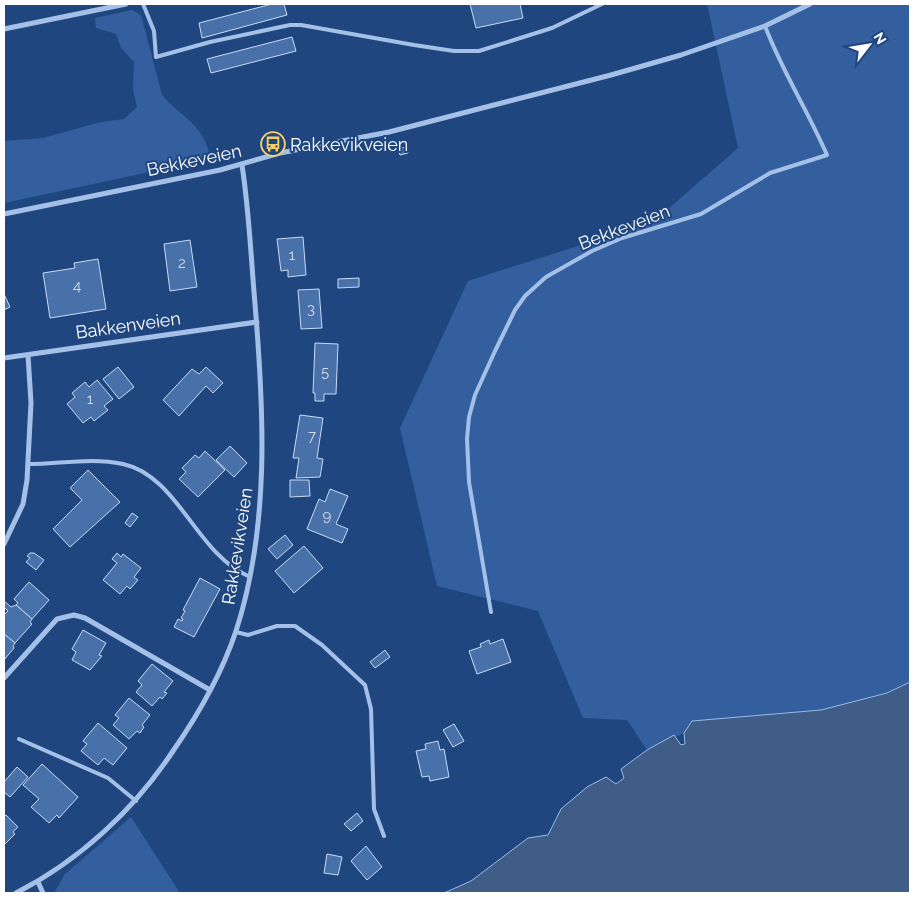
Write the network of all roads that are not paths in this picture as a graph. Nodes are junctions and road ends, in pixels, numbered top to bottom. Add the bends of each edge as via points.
1 (126, 4) edge
2 (143, 4) edge
3 (602, 4) edge
4 (810, 4) edge
5 (765, 26) junction
6 (4, 30) edge
7 (242, 164) junction
8 (4, 214) edge
9 (256, 322) junction
10 (28, 355) junction
11 (4, 358) edge
12 (28, 464) junction
13 (4, 544) edge
14 (248, 576) junction
15 (491, 612) dead end
16 (236, 632) junction
17 (4, 678) edge
18 (210, 690) junction
19 (19, 739) dead end
20 (136, 801) junction
21 (384, 836) dead end
22 (38, 882) junction
23 (16, 893) edge
24 (43, 893) edge

1 - 6 street
2 - 3 lane via 154,31 156,57 290,25 430,48 479,51 538,34
4 - 5 street, Bekkeveien
5 - 7 street, Bekkeveien via 611,75 389,132 280,152
5 - 15 lane, Bekkeveien via 780,63 813,120 827,154 770,173 701,214 622,238 592,251 546,277 525,296 495,351 469,417 469,482
7 - 8 street, Bekkeveien
7 - 9 street, Rakkevikveien
9 - 10 street, Bakkenveien
9 - 14 street, Rakkevikveien via 262,404 262,472
10 - 11 street, Bakkenveien
10 - 12 street via 31,402
12 - 13 street via 23,504
12 - 14 lane via 94,460 140,470 160,484 223,562
14 - 16 street, Rakkevikveien
16 - 18 street, Rakkevikveien
16 - 21 lane, Rakkevikveien via 248,635 277,626 295,626 322,645 365,685 371,709 374,809
17 - 18 street via 57,619 74,615 85,618
18 - 20 street, Rakkevikveien via 154,780
19 - 20 lane via 108,778
20 - 22 street, Rakkevikveien via 85,848
22 - 23 street, Rakkevikveien
22 - 24 street

